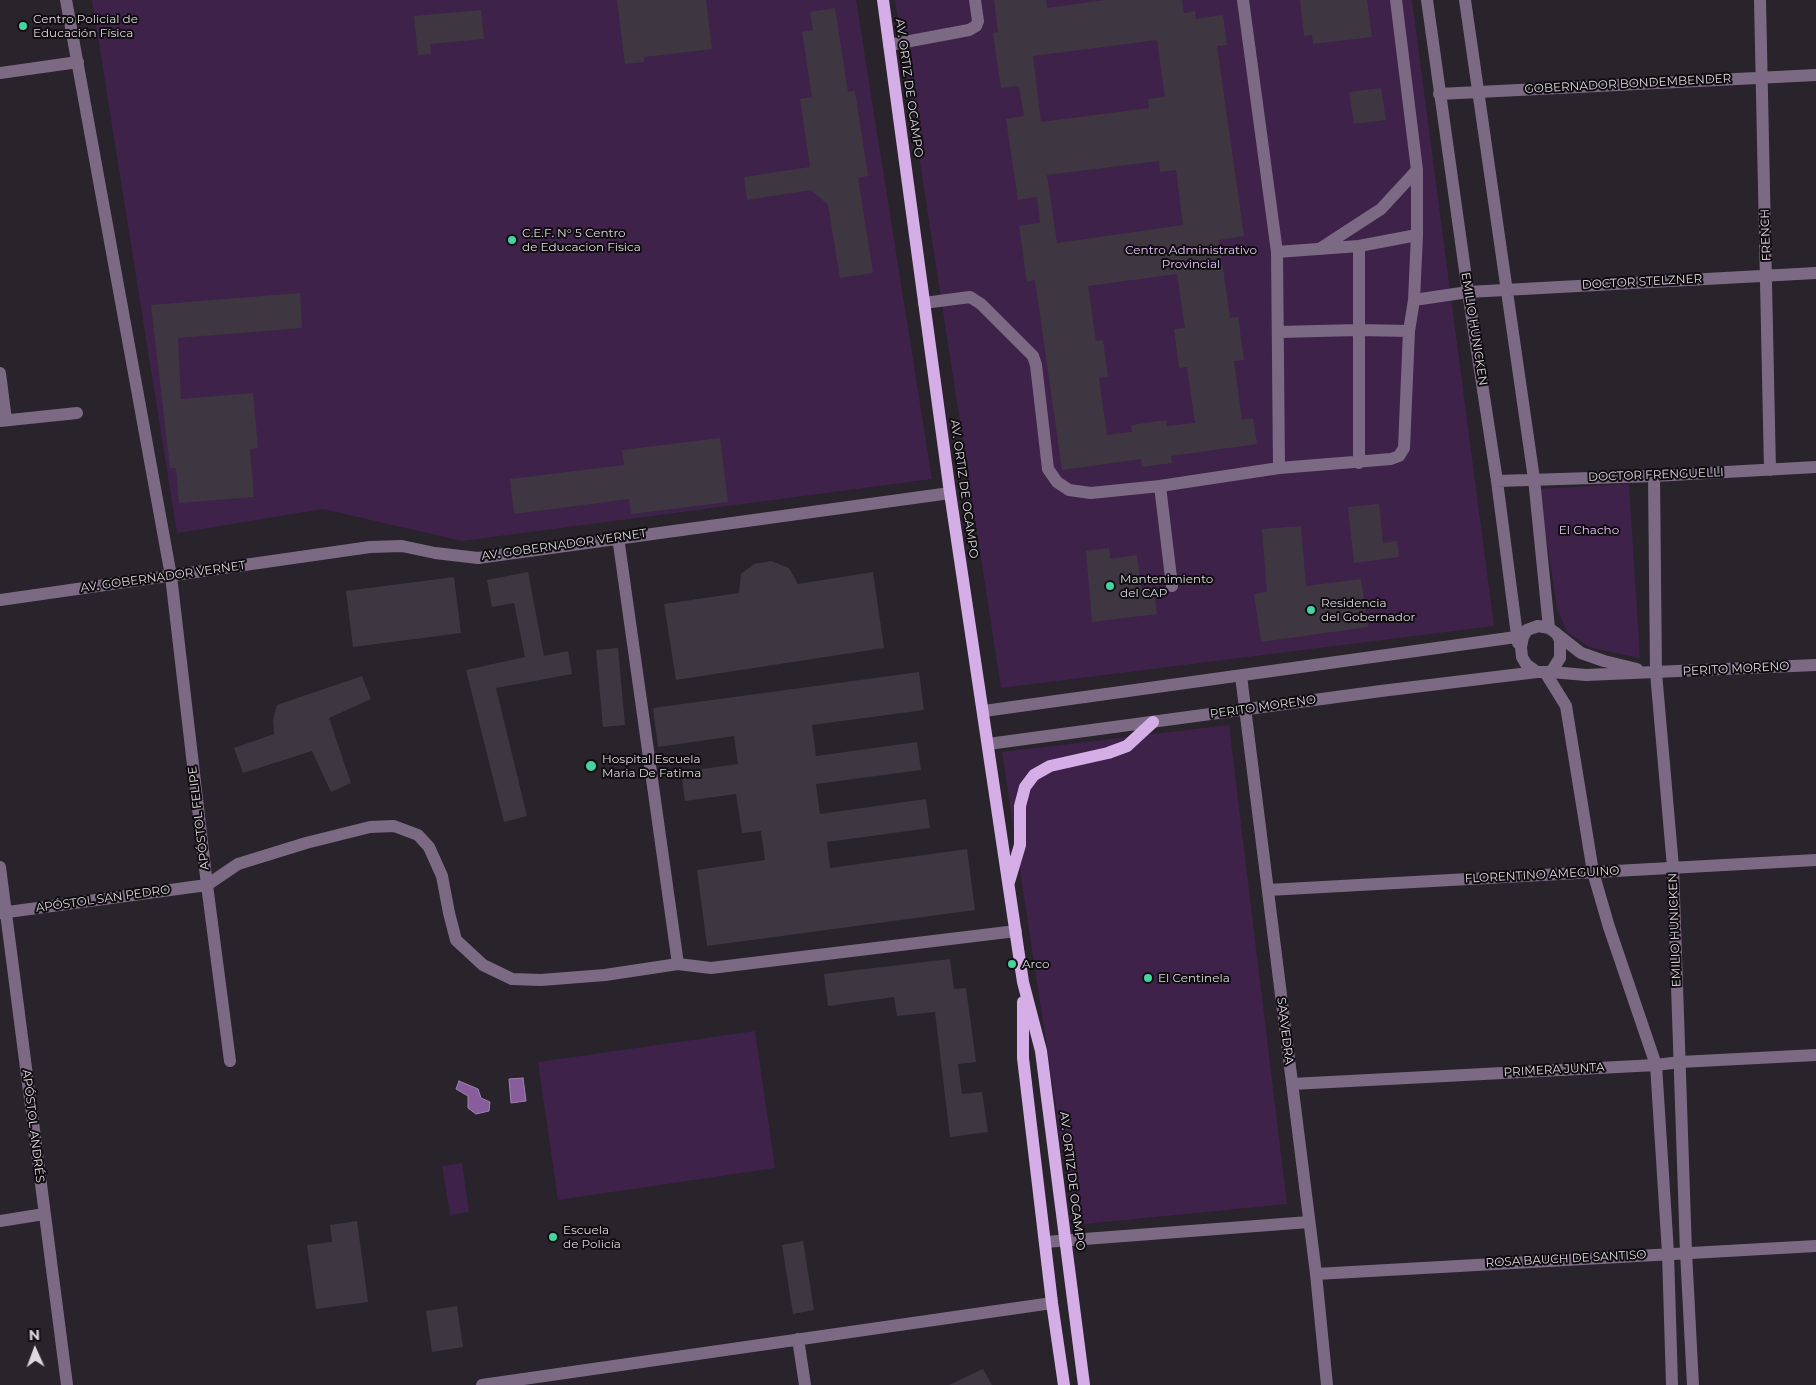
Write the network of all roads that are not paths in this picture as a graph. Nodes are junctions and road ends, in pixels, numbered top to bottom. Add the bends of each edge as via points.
1 (66, 0) edge
2 (883, 0) edge
3 (975, 0) edge
4 (1243, 0) edge
5 (1396, 0) edge
6 (1427, 0) edge
7 (1465, 0) edge
8 (1760, 0) edge
9 (889, 45) junction
10 (78, 62) junction
11 (0, 73) edge
12 (1816, 75) edge
13 (1761, 77) junction
14 (1478, 92) junction
15 (1440, 94) junction
16 (1417, 170) junction
17 (1417, 235) junction
18 (1359, 246) junction
19 (1321, 248) junction
20 (1278, 252) junction
21 (1816, 273) edge
22 (1767, 276) junction
23 (1507, 289) junction
24 (1468, 292) junction
25 (1414, 300) junction
26 (924, 303) junction
27 (1358, 330) junction
28 (1409, 331) junction
29 (1278, 332) junction
30 (0, 373) edge
31 (77, 413) dead end
32 (3, 420) edge
33 (1359, 463) junction
34 (1816, 467) edge
35 (1279, 468) junction
36 (1770, 470) junction
37 (1654, 476) junction
38 (1534, 479) junction
39 (1497, 480) junction
40 (1160, 486) junction
41 (950, 493) junction
42 (618, 538) junction
43 (171, 576) junction
44 (1172, 586) dead end
45 (0, 600) edge
46 (1527, 630) junction
47 (1553, 631) junction
48 (1516, 637) junction
49 (1522, 657) junction
50 (1816, 665) edge
51 (1544, 672) junction
52 (1656, 673) junction
53 (1242, 676) junction
54 (1246, 710) junction
55 (984, 712) junction
56 (1153, 722) junction
57 (988, 744) junction
58 (1816, 860) edge
59 (0, 867) edge
60 (1673, 867) junction
61 (1593, 872) junction
62 (207, 884) junction
63 (1009, 885) junction
64 (1268, 890) junction
65 (2, 913) edge
66 (1016, 931) junction
67 (678, 964) junction
68 (1023, 982) junction
69 (1816, 1055) edge
70 (230, 1061) dead end
71 (1680, 1062) junction
72 (1656, 1065) junction
73 (1292, 1084) junction
74 (44, 1214) junction
75 (0, 1221) edge
76 (1309, 1222) junction
77 (1066, 1240) junction
78 (1046, 1242) junction
79 (1816, 1246) edge
80 (1686, 1252) junction
81 (1668, 1253) junction
82 (1316, 1274) junction
83 (1052, 1303) junction
84 (798, 1339) junction
85 (67, 1385) edge
86 (482, 1385) edge
87 (805, 1385) edge
88 (1064, 1385) edge
89 (1084, 1385) edge
90 (1328, 1385) edge
91 (1672, 1385) edge
92 (1693, 1385) edge

1 - 10 street, APÓSTOL FELIPE
2 - 9 main road, AV. ORTIZ DE OCAMPO
3 - 9 street via 978,21 969,30
4 - 20 street
5 - 16 street
6 - 15 street, EMILIO HUNICKEN
7 - 14 street
8 - 13 street, FRENCH
9 - 26 main road, AV. ORTIZ DE OCAMPO
10 - 11 street
10 - 43 street, APÓSTOL FELIPE
12 - 13 street, GOBERNADOR BONDEMBENDER
13 - 14 street, GOBERNADOR BONDEMBENDER
13 - 22 street, FRENCH
14 - 15 street, GOBERNADOR BONDEMBENDER
14 - 23 street
15 - 24 street, EMILIO HUNICKEN
16 - 17 street
16 - 19 street via 1380,209
17 - 18 street
17 - 25 street
18 - 19 street
18 - 27 street
19 - 20 street
20 - 29 street
21 - 22 street, DOCTOR STELZNER
22 - 23 street, DOCTOR STELZNER
22 - 36 street, FRENCH
23 - 24 street, DOCTOR STELZNER
23 - 38 street
24 - 25 street, DOCTOR STELZNER
24 - 39 street, EMILIO HUNICKEN
25 - 28 street
26 - 40 street via 970,297 1033,356 1048,469 1057,482 1069,490 1091,493
26 - 41 main road, AV. ORTIZ DE OCAMPO
27 - 28 street
27 - 29 street
27 - 33 street
28 - 33 street via 1404,448 1399,456 1391,459
29 - 35 street
30 - 32 street
31 - 32 street
33 - 35 street
34 - 36 street, DOCTOR FRENGUELLI
35 - 40 street
36 - 37 street, DOCTOR FRENGUELLI
37 - 38 street, DOCTOR FRENGUELLI
37 - 52 street, EMILIO HUNICKEN
38 - 39 street, DOCTOR FRENGUELLI
38 - 47 street
39 - 48 street, EMILIO HUNICKEN
40 - 44 street
41 - 42 street, AV. GOBERNADOR VERNET
41 - 55 main road, AV. ORTIZ DE OCAMPO
42 - 43 street, AV. GOBERNADOR VERNET via 478,558 402,546 370,547
42 - 67 street
43 - 45 street, AV. GOBERNADOR VERNET
43 - 62 street, APÓSTOL FELIPE
46 - 47 street via 1538,626
46 - 48 street
46 - 49 street via 1521,647
47 - 51 street via 1561,646 1560,658
47 - 52 street, PERITO MORENO via 1581,654
48 - 49 street, EMILIO HUNICKEN
48 - 53 street
49 - 51 street, EMILIO HUNICKEN via 1526,664
50 - 52 street, PERITO MORENO
51 - 52 street, PERITO MORENO via 1586,675
51 - 54 street, PERITO MORENO
51 - 61 street, EMILIO HUNICKEN via 1566,706
52 - 60 street, EMILIO HUNICKEN
53 - 54 street, SAAVEDRA
53 - 55 street
54 - 56 street, PERITO MORENO
54 - 64 street, SAAVEDRA
55 - 57 main road, AV. ORTIZ DE OCAMPO
56 - 57 street, PERITO MORENO
56 - 63 main road via 1127,746 1050,766 1034,775 1025,787 1020,806 1020,845
57 - 63 main road, AV. ORTIZ DE OCAMPO
58 - 60 street, FLORENTINO AMEGUINO
59 - 65 street, APÓSTOL ANDRÉS
60 - 61 street, FLORENTINO AMEGUINO
60 - 71 street, EMILIO HUNICKEN
61 - 64 street, FLORENTINO AMEGUINO
61 - 72 street, EMILIO HUNICKEN
62 - 65 street, APÓSTOL SAN PEDRO
62 - 67 street via 238,864 333,836 370,827 394,826 418,835 429,846 442,876 456,940 483,965 512,979 541,980
62 - 70 street, APÓSTOL FELIPE
63 - 66 main road, AV. ORTIZ DE OCAMPO
64 - 73 street, SAAVEDRA
65 - 74 street, APÓSTOL ANDRÉS
66 - 67 street via 712,968
66 - 68 main road, AV. ORTIZ DE OCAMPO
68 - 77 main road, AV. ORTIZ DE OCAMPO via 1041,1051
68 - 78 main road, AV. ORTIZ DE OCAMPO via 1024,1058
69 - 71 street, PRIMERA JUNTA
71 - 72 street, PRIMERA JUNTA
71 - 80 street, EMILIO HUNICKEN
72 - 73 street, PRIMERA JUNTA
72 - 81 street, EMILIO HUNICKEN
73 - 76 street, SAAVEDRA
74 - 75 street
74 - 85 street, APÓSTOL ANDRÉS
76 - 77 street
76 - 82 street, SAAVEDRA
77 - 78 street
77 - 89 main road, AV. ORTIZ DE OCAMPO
78 - 83 main road, AV. ORTIZ DE OCAMPO
79 - 80 street, ROSA BAUCH DE SANTISO
80 - 81 street, ROSA BAUCH DE SANTISO
80 - 92 street, EMILIO HUNICKEN
81 - 82 street, ROSA BAUCH DE SANTISO
81 - 91 street, EMILIO HUNICKEN
82 - 90 street, SAAVEDRA
83 - 84 street
83 - 88 main road, AV. ORTIZ DE OCAMPO
84 - 86 street
84 - 87 street

